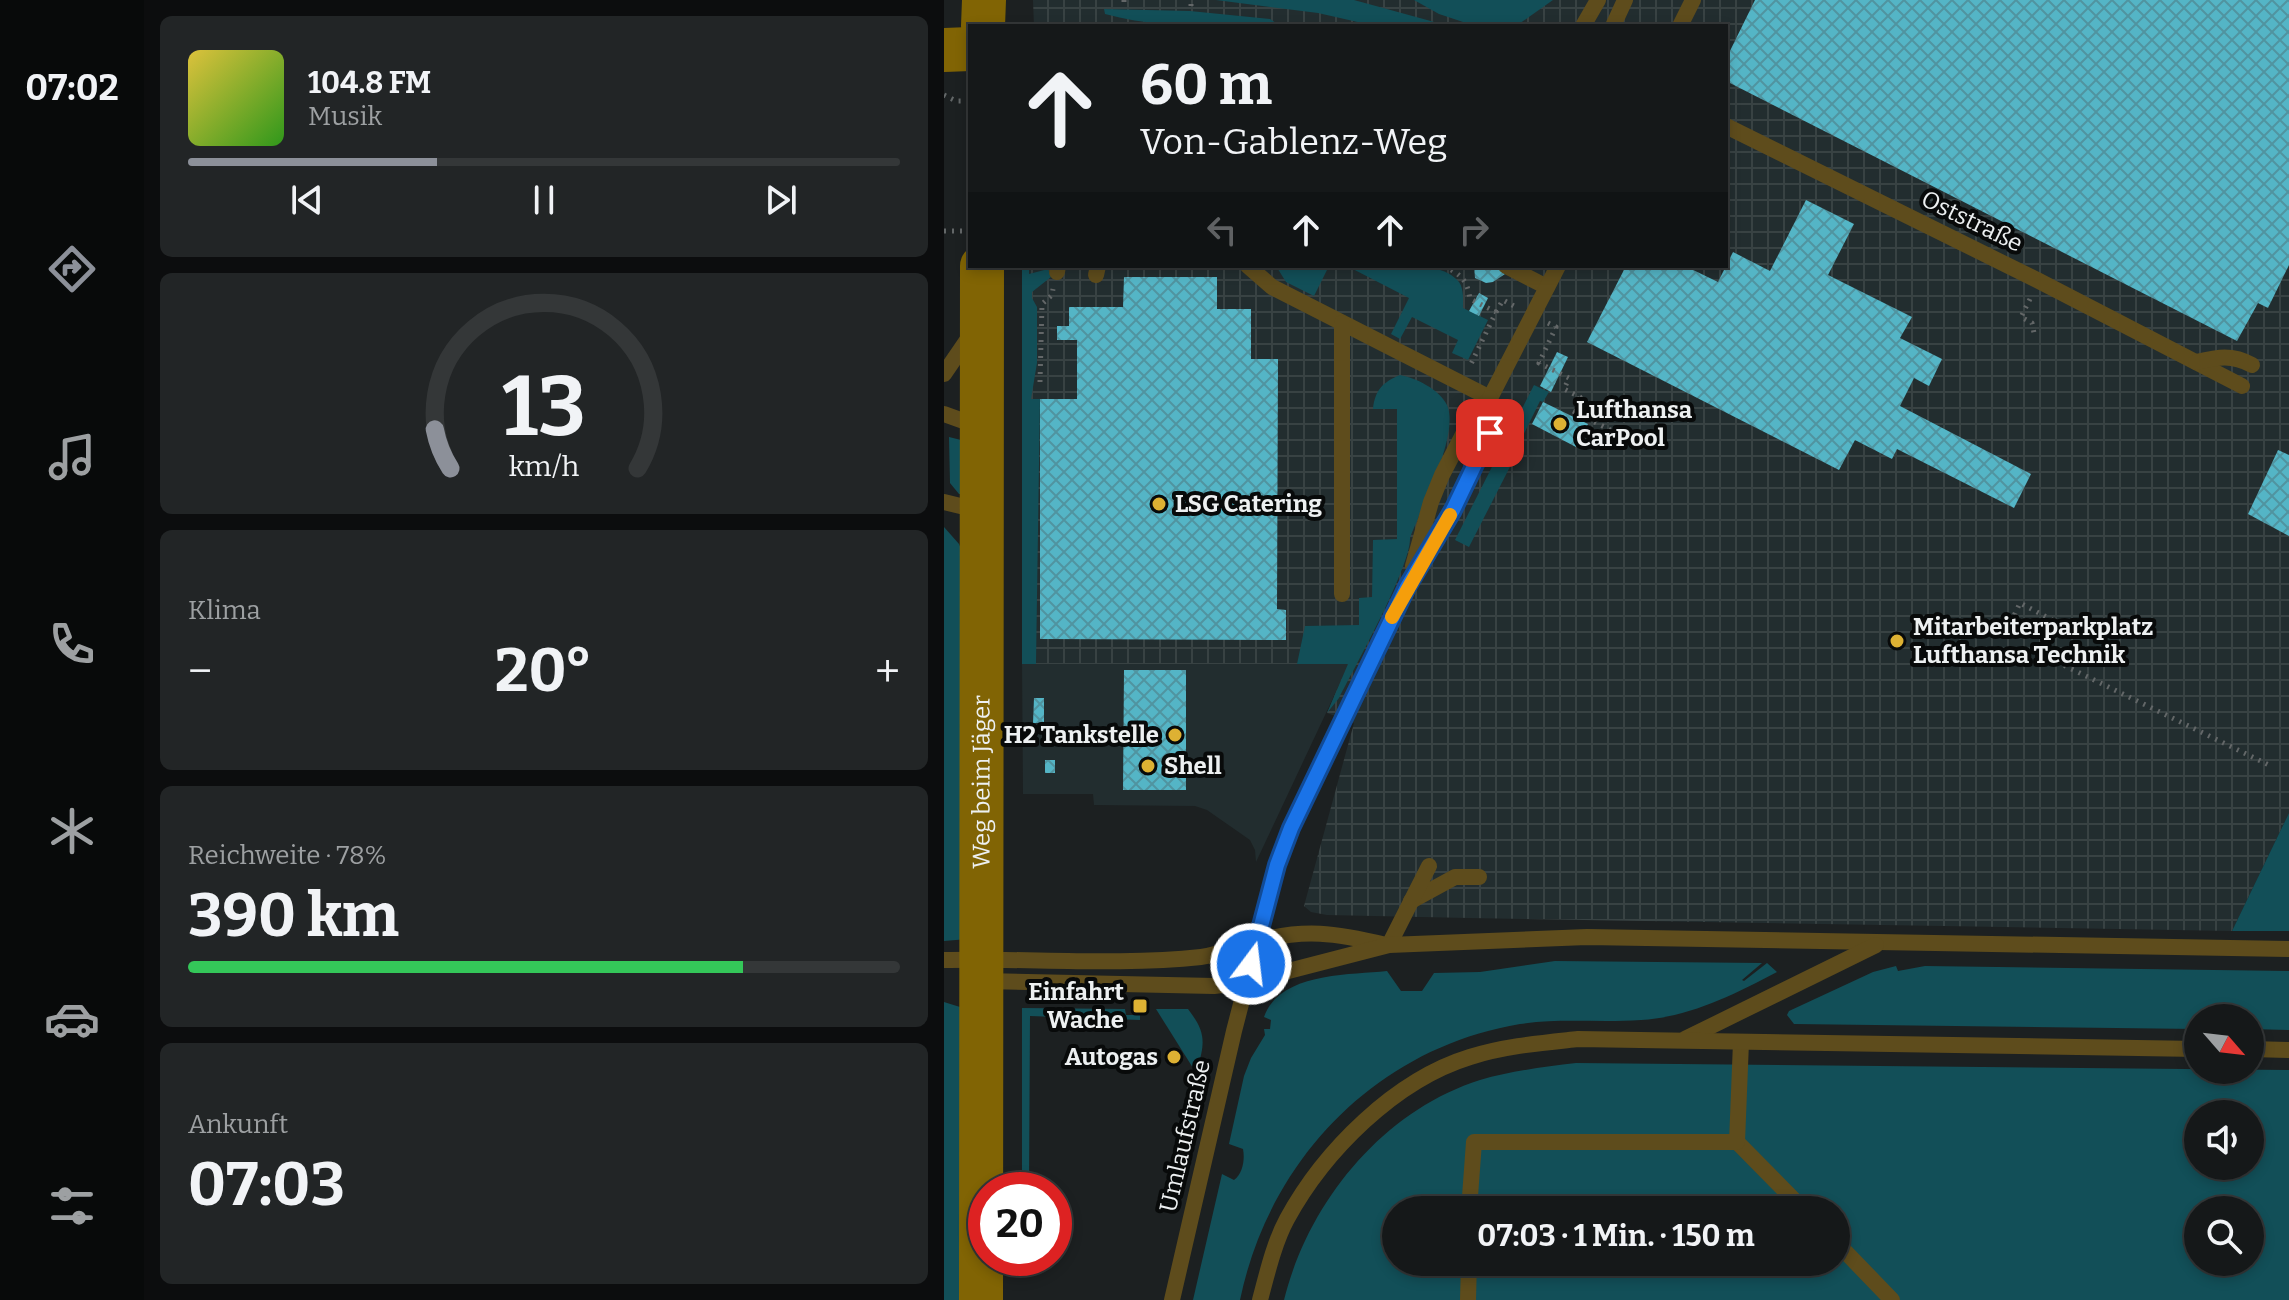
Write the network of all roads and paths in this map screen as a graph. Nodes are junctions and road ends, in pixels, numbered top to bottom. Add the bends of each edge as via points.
1 (984, 0) edge
2 (1598, 0) edge
3 (1625, 0) edge
4 (1693, 0) edge
5 (983, 24) edge
6 (1584, 24) edge
7 (1614, 24) edge
8 (1681, 24) edge
9 (968, 49) edge
10 (944, 50) edge
11 (944, 95) edge
12 (968, 101) edge
13 (1728, 127) edge
14 (944, 231) edge
15 (968, 231) edge
16 (982, 268) edge
17 (1250, 268) edge
18 (1448, 268) edge
19 (1515, 268) edge
20 (1058, 269) edge
21 (1553, 276) edge
22 (2039, 281) junction
23 (982, 319) junction
24 (1342, 323) junction
25 (1556, 327) dead end
26 (2034, 333) dead end
27 (2196, 362) junction
28 (2252, 365) dead end
29 (944, 374) edge
30 (1040, 382) dead end
31 (1461, 384) junction
32 (2242, 386) dead end
33 (1490, 398) junction
34 (963, 421) edge
35 (1636, 443) dead end
36 (963, 507) edge
37 (1407, 587) junction
38 (1342, 594) dead end
39 (2011, 622) dead end
40 (2073, 631) dead end
41 (2057, 662) dead end
42 (2271, 766) dead end
43 (1429, 866) dead end
44 (1479, 877) dead end
45 (1411, 901) junction
46 (1257, 941) junction
47 (1881, 942) junction
48 (1389, 945) junction
49 (2289, 949) edge
50 (969, 966) edge
51 (1246, 982) junction
52 (1681, 1041) junction
53 (1741, 1042) junction
54 (2184, 1049) edge
55 (2264, 1049) edge
56 (2289, 1050) edge
57 (1737, 1142) junction
58 (1470, 1196) edge
59 (1790, 1196) edge
60 (1850, 1256) edge
61 (1469, 1276) edge
62 (981, 1300) edge
63 (1172, 1300) edge
64 (1260, 1300) edge
65 (1468, 1300) edge
66 (1892, 1300) edge

1 - 5 street
2 - 6 lane
3 - 7 lane
4 - 8 lane
9 - 10 street
11 - 12 path
13 - 22 lane, Oststraße
14 - 15 path
16 - 23 street, Weg beim Jäger
17 - 24 lane via 1272,287
18 - 31 path via 1462,275 1470,299 1496,312
19 - 21 lane
20 - 30 path via 1052,295 1042,304
21 - 33 lane
22 - 26 path via 2021,317 2032,323
22 - 27 lane, Oststraße
23 - 29 lane
23 - 34 street, Weg beim Jäger
24 - 31 lane
24 - 38 lane
25 - 35 path via 1539,363 1569,378 1564,389 1580,397 1573,411
27 - 28 lane via 2221,356
27 - 32 lane, Oststraße
31 - 33 lane
33 - 37 lane via 1469,423 1442,475
33 - 37 lane via 1490,433
34 - 36 street, Weg beim Jäger
36 - 50 street, Weg beim Jäger
37 - 46 lane, Umlaufstraße via 1277,865
39 - 40 path via 2020,603
41 - 42 path
43 - 45 lane
44 - 45 lane via 1455,877
45 - 48 lane
46 - 48 lane via 1339,933
46 - 50 lane via 1204,957
46 - 51 lane, Umlaufstraße
47 - 48 lane via 1587,937
47 - 49 lane
47 - 52 lane
48 - 51 lane
50 - 51 lane via 1214,986
50 - 62 street, Weg beim Jäger
51 - 63 lane, Umlaufstraße
52 - 53 lane
52 - 64 lane via 1578,1039 1512,1046 1428,1076 1348,1136 1312,1178 1286,1222
53 - 54 lane
53 - 57 lane
55 - 56 lane
57 - 58 lane via 1474,1142
57 - 59 lane
60 - 66 lane
61 - 65 lane

